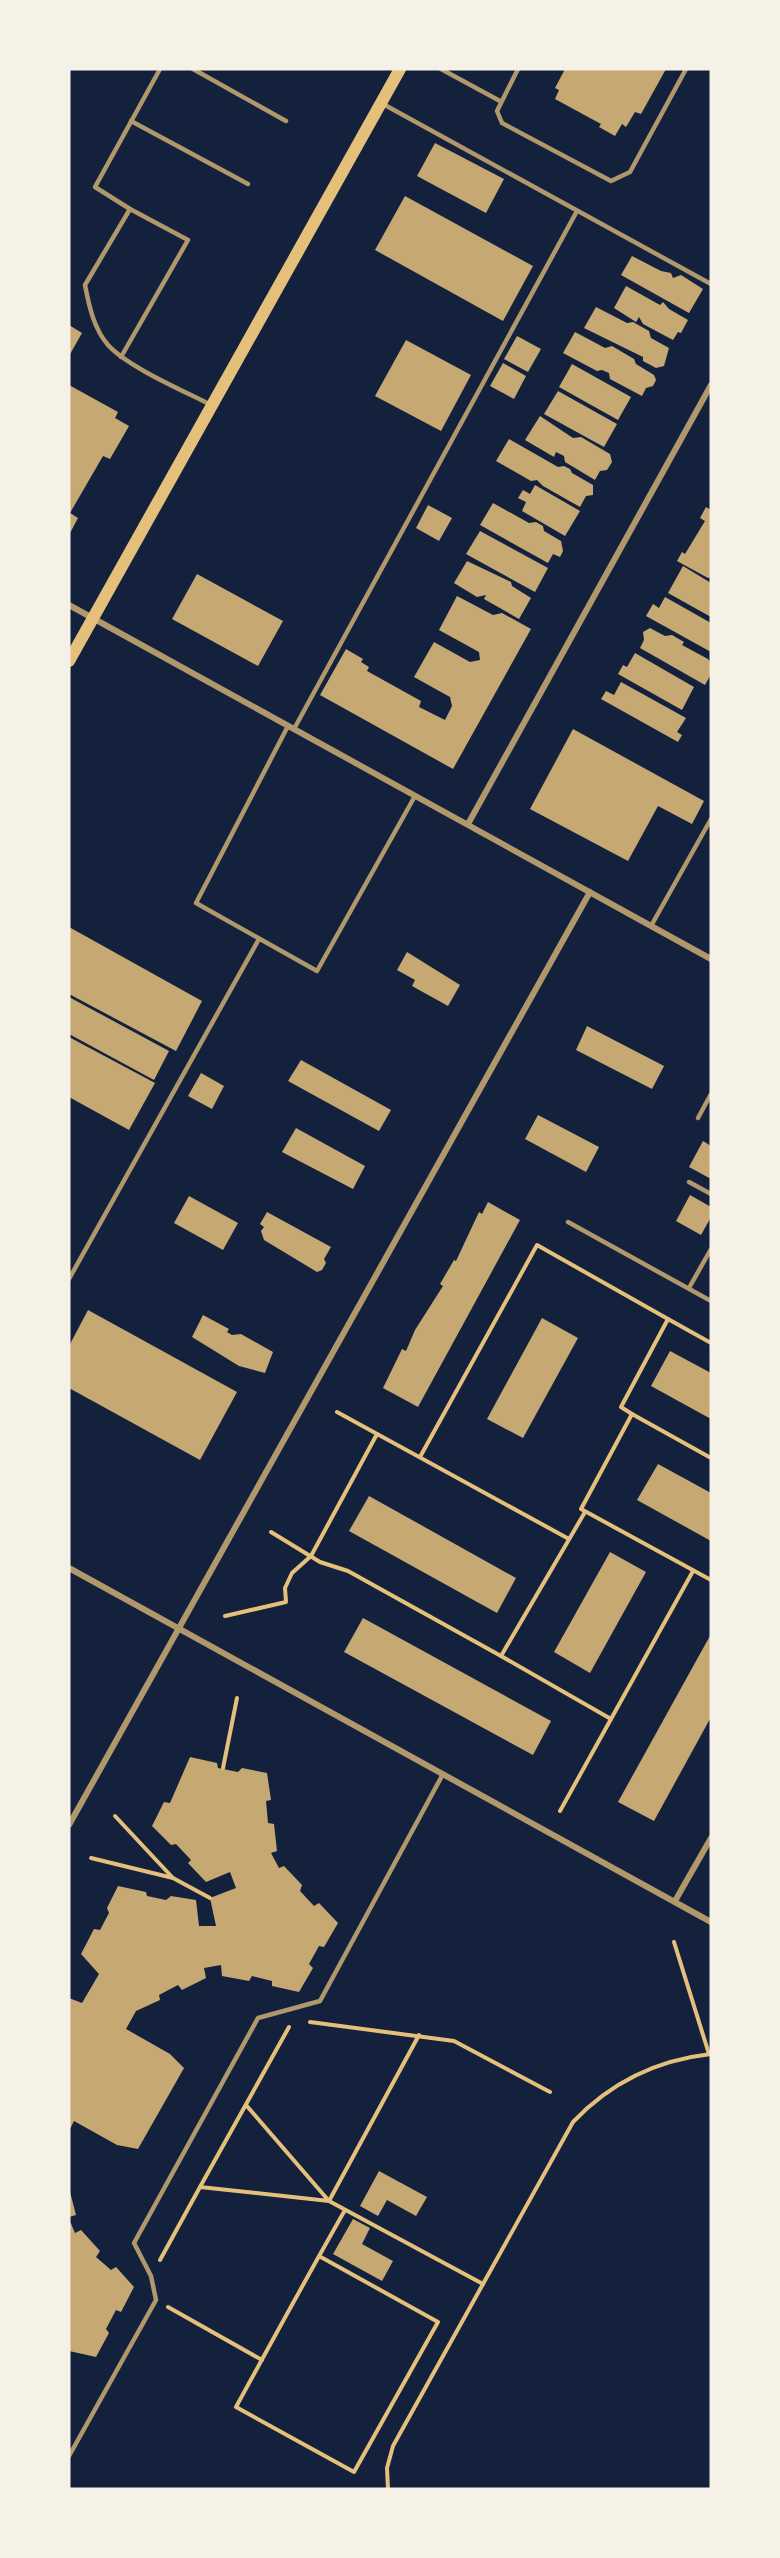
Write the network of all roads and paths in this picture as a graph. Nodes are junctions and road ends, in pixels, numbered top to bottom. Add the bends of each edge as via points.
1 (160, 69) edge
2 (193, 69) edge
3 (400, 69) edge
4 (441, 69) edge
5 (518, 69) edge
6 (686, 69) edge
7 (500, 101) junction
8 (381, 103) junction
9 (131, 121) junction
10 (286, 121) dead end
11 (248, 184) dead end
12 (130, 209) junction
13 (577, 211) junction
14 (711, 284) edge
15 (121, 357) junction
16 (711, 385) edge
17 (212, 406) junction
18 (69, 605) edge
19 (93, 618) junction
20 (69, 661) edge
21 (291, 727) junction
22 (415, 796) junction
23 (711, 819) edge
24 (468, 825) junction
25 (590, 892) junction
26 (651, 926) junction
27 (259, 939) junction
28 (711, 958) edge
29 (711, 1094) edge
30 (698, 1118) dead end
31 (689, 1182) dead end
32 (711, 1194) edge
33 (568, 1222) dead end
34 (711, 1249) edge
35 (69, 1279) edge
36 (689, 1288) junction
37 (711, 1301) edge
38 (668, 1319) junction
39 (711, 1343) edge
40 (337, 1412) dead end
41 (632, 1414) junction
42 (377, 1434) junction
43 (420, 1457) junction
44 (711, 1458) edge
45 (585, 1512) junction
46 (271, 1532) dead end
47 (569, 1539) junction
48 (311, 1556) junction
49 (69, 1568) edge
50 (693, 1570) junction
51 (711, 1581) edge
52 (225, 1616) dead end
53 (178, 1628) junction
54 (501, 1656) junction
55 (237, 1698) dead end
56 (611, 1719) junction
57 (223, 1768) dead end
58 (443, 1774) junction
59 (560, 1811) dead end
60 (115, 1816) dead end
61 (69, 1824) edge
62 (711, 1838) edge
63 (92, 1858) dead end
64 (173, 1878) junction
65 (210, 1898) dead end
66 (675, 1901) junction
67 (711, 1922) edge
68 (674, 1942) dead end
69 (293, 2020) dead end
70 (304, 2021) dead end
71 (419, 2035) junction
72 (710, 2054) edge
73 (550, 2092) dead end
74 (246, 2104) junction
75 (200, 2187) junction
76 (329, 2201) junction
77 (345, 2210) junction
78 (319, 2256) junction
79 (151, 2276) junction
80 (483, 2284) junction
81 (156, 2300) junction
82 (262, 2360) junction
83 (69, 2456) edge
84 (388, 2489) edge

1 - 9 lane
2 - 10 lane
3 - 8 main road
4 - 7 lane
5 - 7 lane
6 - 7 lane via 630,172 611,181 502,123 497,111
8 - 13 lane
8 - 17 main road
9 - 11 lane
9 - 12 lane via 95,187
12 - 15 lane via 85,285 92,316 108,344
12 - 15 lane via 188,240
13 - 14 lane
13 - 21 lane
15 - 17 lane
16 - 24 street
17 - 19 main road
18 - 19 street
19 - 20 main road
19 - 21 street
21 - 22 street
21 - 27 lane via 196,903
22 - 24 street
22 - 27 lane via 317,971
23 - 26 lane
24 - 25 street
25 - 26 street
25 - 53 street
26 - 28 street
27 - 35 lane
29 - 30 lane
31 - 32 lane
33 - 36 lane
34 - 36 lane
36 - 37 lane
38 - 39 path
38 - 41 path via 621,1407
38 - 43 path via 537,1245
40 - 42 path
41 - 44 path
41 - 45 path via 580,1509
42 - 43 path
42 - 48 path
43 - 47 path
45 - 47 path
45 - 50 path
46 - 48 path
47 - 54 path
48 - 52 path via 288,1581 286,1602
48 - 54 path via 348,1571
49 - 53 street
50 - 51 path
50 - 56 path
53 - 58 street
53 - 61 street
54 - 56 path
55 - 57 path
56 - 59 path
58 - 66 street
58 - 79 lane via 320,2001 258,2018 134,2243
60 - 64 path
62 - 66 street
63 - 64 path
64 - 65 path
66 - 67 street
68 - 72 path
69 - 74 path
70 - 71 path
71 - 73 path via 454,2041
71 - 76 path
72 - 80 path via 665,2063 613,2086 593,2101 573,2122
74 - 75 path
74 - 76 path
75 - 76 path
75 - 79 path
76 - 77 path
77 - 78 path
77 - 80 path
78 - 82 path
78 - 82 path via 438,2322 354,2472 236,2407
79 - 81 lane
80 - 84 path via 393,2446 387,2468
81 - 82 path
81 - 83 lane

